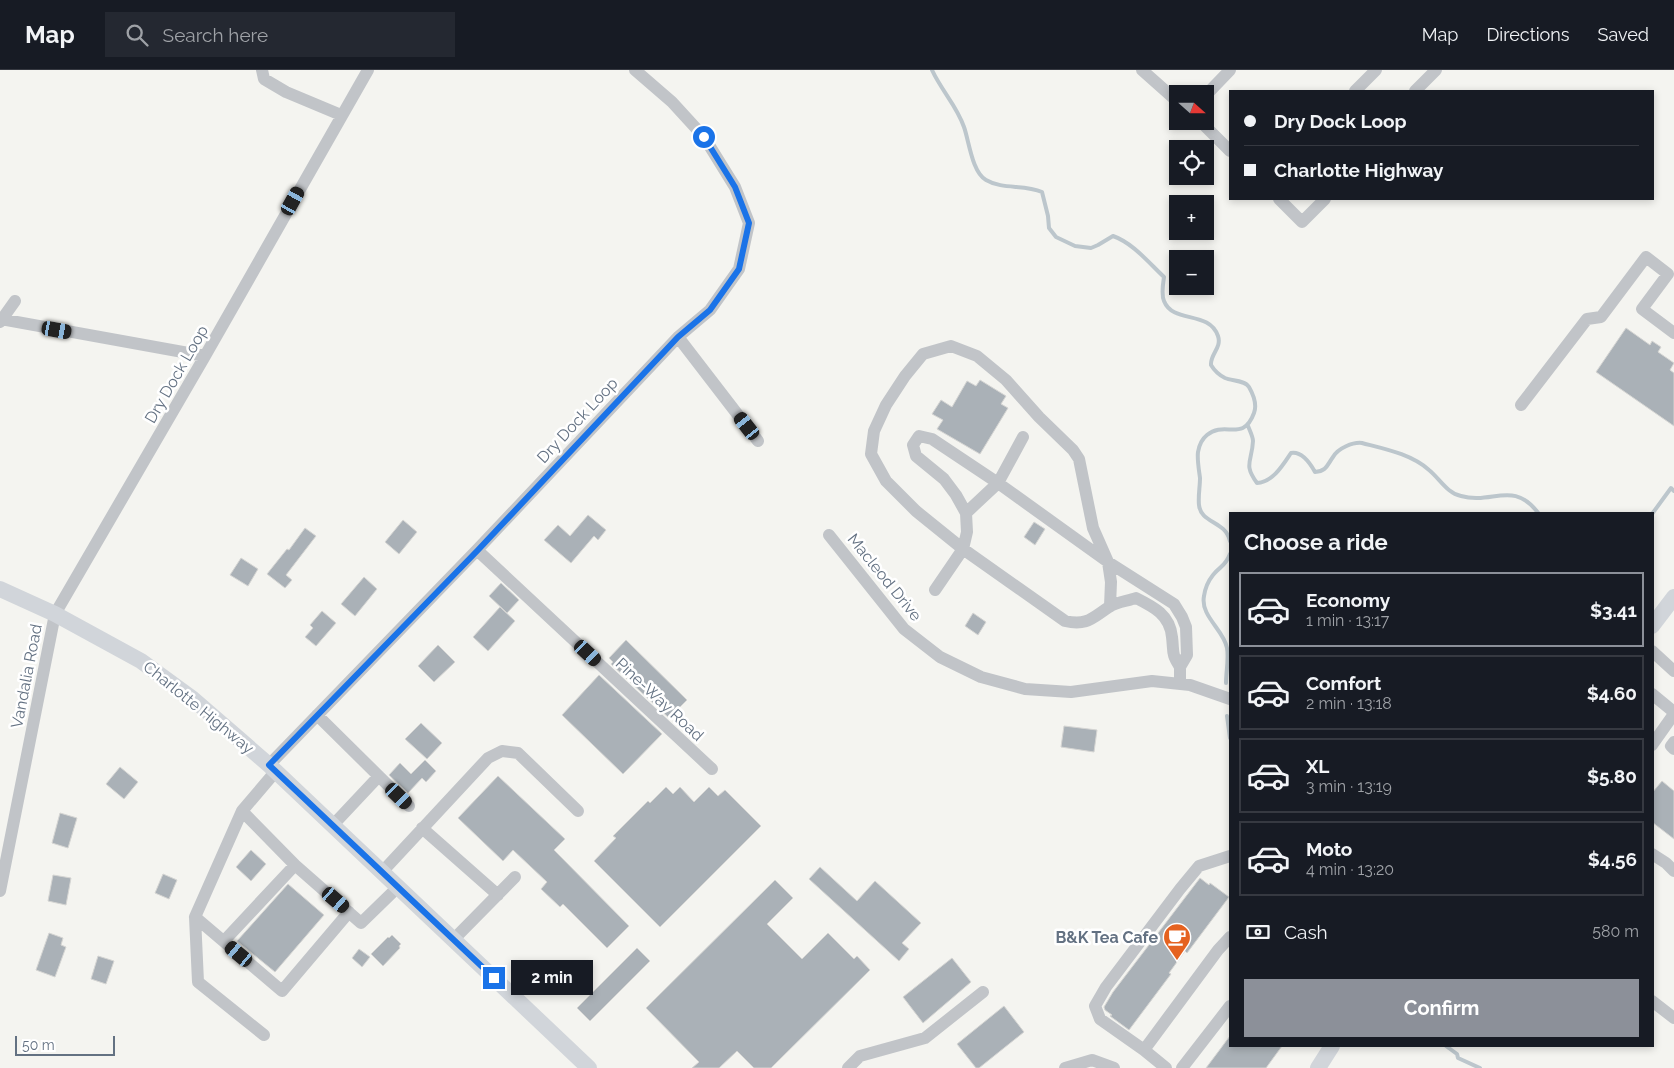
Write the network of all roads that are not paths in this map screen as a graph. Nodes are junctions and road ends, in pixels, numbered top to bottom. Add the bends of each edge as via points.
1 (262, 70) edge
2 (368, 70) edge
3 (635, 70) edge
4 (1142, 70) edge
5 (1230, 70) edge
6 (1376, 70) edge
7 (1436, 70) edge
8 (1214, 87) edge
9 (1356, 90) edge
10 (1417, 90) edge
11 (1169, 95) edge
12 (341, 115) junction
13 (1209, 130) edge
14 (1229, 150) edge
15 (1279, 200) edge
16 (1324, 200) edge
17 (15, 301) dead end
18 (0, 320) edge
19 (1674, 333) edge
20 (678, 337) junction
21 (205, 356) junction
22 (1521, 405) dead end
23 (1023, 437) dead end
24 (758, 441) dead end
25 (998, 483) junction
26 (966, 513) junction
27 (830, 535) dead end
28 (478, 550) junction
29 (963, 550) junction
30 (1108, 562) junction
31 (0, 589) edge
32 (935, 590) dead end
33 (1674, 597) edge
34 (1110, 606) junction
35 (55, 614) junction
36 (1654, 623) edge
37 (1654, 653) edge
38 (1180, 667) junction
39 (1674, 671) edge
40 (1180, 684) junction
41 (1654, 696) edge
42 (1229, 699) edge
43 (1674, 713) edge
44 (317, 715) junction
45 (1654, 742) edge
46 (1674, 742) edge
47 (1674, 749) edge
48 (272, 768) junction
49 (712, 770) dead end
50 (379, 776) junction
51 (409, 806) dead end
52 (578, 811) dead end
53 (242, 812) junction
54 (333, 825) junction
55 (422, 828) junction
56 (1654, 855) edge
57 (1229, 856) edge
58 (295, 865) junction
59 (1674, 871) edge
60 (382, 872) junction
61 (515, 877) dead end
62 (398, 887) junction
63 (0, 891) edge
64 (498, 894) junction
65 (350, 912) junction
66 (195, 917) junction
67 (1229, 939) edge
68 (453, 940) junction
69 (224, 941) junction
70 (983, 992) dead end
71 (1654, 1003) edge
72 (1229, 1007) edge
73 (1674, 1018) edge
74 (264, 1035) dead end
75 (1328, 1048) edge
76 (1144, 1050) junction
77 (590, 1068) edge
78 (848, 1068) edge
79 (1065, 1068) edge
80 (1114, 1068) edge
81 (1166, 1068) edge
82 (1182, 1068) edge
83 (1318, 1068) edge

1 - 12 street via 264,79 286,92
2 - 12 street, Dry Dock Loop
3 - 20 street, Dry Dock Loop via 672,102 704,137 735,187 749,223 739,269 710,310
4 - 11 street
5 - 8 street
6 - 9 street
7 - 10 street
12 - 21 street, Dry Dock Loop
13 - 14 street
15 - 16 street via 1302,222
17 - 18 street
18 - 21 street
19 - 22 street via 1642,308 1668,274 1646,257 1601,317 1587,320
20 - 24 street
20 - 28 street, Dry Dock Loop
21 - 35 street, Dry Dock Loop
23 - 25 street
25 - 26 street
25 - 26 street via 932,439 919,436 914,445 916,456 944,479
25 - 30 street
26 - 29 street via 967,532
27 - 40 street, Macleod Drive via 904,629 940,657 981,677 1025,689 1071,692 1152,681
28 - 44 street, Dry Dock Loop
28 - 49 street, Pine-Way Road
29 - 30 street via 886,481 871,454 874,431 905,376 923,354 951,346 977,356 1006,380 1073,450 1079,459 1093,528
29 - 32 street
29 - 34 street via 1065,621 1082,623
30 - 34 street
30 - 38 street via 1174,604 1186,627 1187,655
31 - 35 main road, Charlotte Highway
33 - 36 main road
34 - 38 street via 1136,598 1156,608 1168,620 1172,656
35 - 48 main road, Charlotte Highway via 141,661 193,699
35 - 63 street, Vandalia Road
37 - 39 street
38 - 40 street
40 - 42 street, Macleod Drive
41 - 43 street
43 - 45 street
44 - 48 street, Dry Dock Loop
44 - 50 street
46 - 47 street via 1671,746
48 - 53 street, Dry Dock Loop
48 - 54 main road, Charlotte Highway
50 - 51 street
50 - 54 street
52 - 55 street via 518,753 502,752 488,758
53 - 58 street
53 - 66 street, Dry Dock Loop
54 - 60 main road, Charlotte Highway
55 - 60 street
55 - 64 street
56 - 59 street
57 - 76 street via 1199,866 1095,1006 1100,1019
58 - 65 street
58 - 69 street
60 - 62 main road, Charlotte Highway
61 - 64 street
62 - 65 street via 361,923
62 - 68 main road, Charlotte Highway
64 - 68 street
65 - 69 street via 282,991
66 - 69 street
66 - 74 street via 198,982
67 - 76 street
68 - 77 main road, Charlotte Highway
70 - 78 street via 925,1038 860,1056
71 - 73 street
72 - 82 street
75 - 83 main road
76 - 81 street
79 - 80 street via 1092,1060

